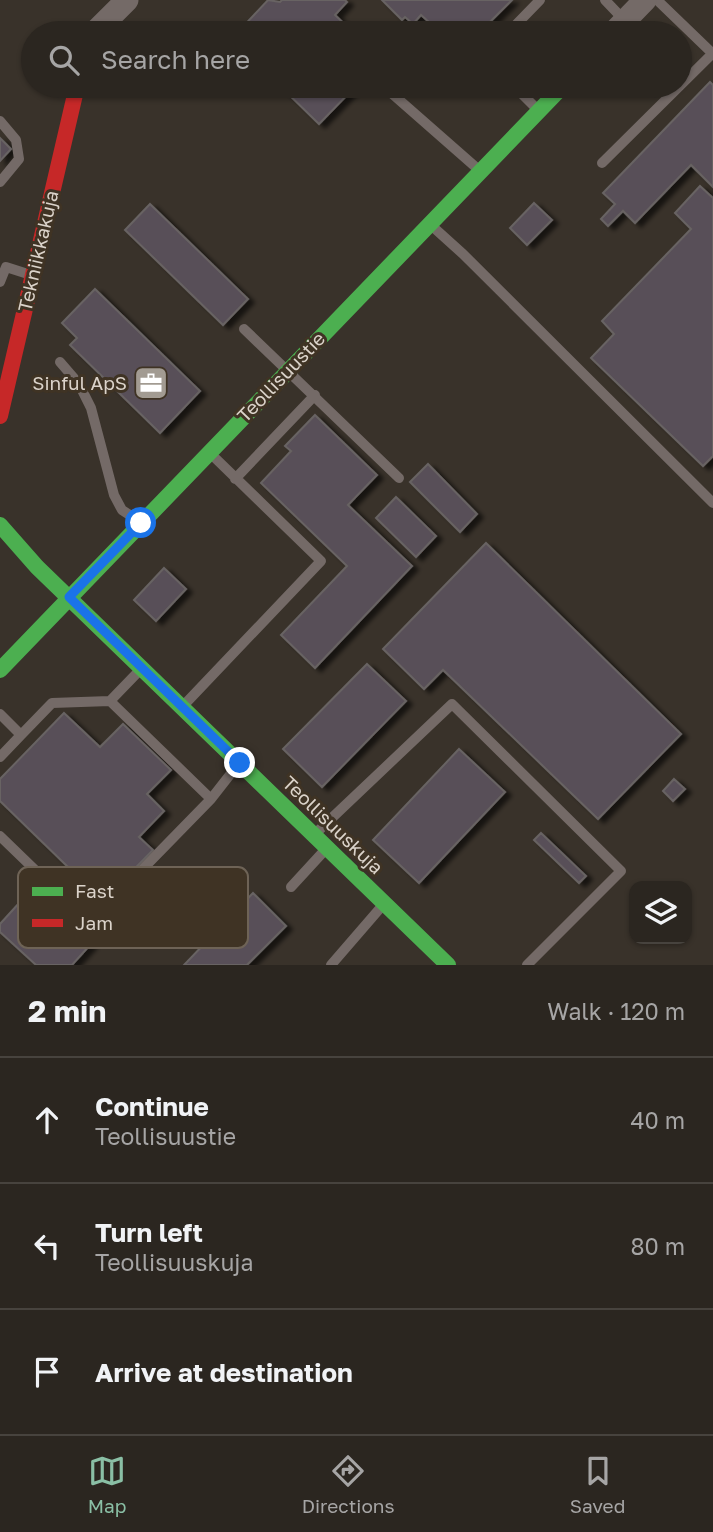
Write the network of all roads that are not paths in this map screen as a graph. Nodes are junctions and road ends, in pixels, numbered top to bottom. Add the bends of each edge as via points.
1 (127, 0) edge
2 (540, 0) edge
3 (605, 0) edge
4 (645, 0) edge
5 (657, 0) edge
6 (106, 21) edge
7 (520, 21) edge
8 (616, 21) edge
9 (625, 21) edge
10 (679, 21) edge
11 (692, 33) edge
12 (713, 53) edge
13 (692, 74) edge
14 (74, 98) edge
15 (397, 98) edge
16 (526, 98) edge
17 (551, 98) edge
18 (668, 98) edge
19 (539, 111) junction
20 (0, 121) edge
21 (602, 163) dead end
22 (481, 172) junction
23 (0, 182) edge
24 (430, 224) junction
25 (3, 265) edge
26 (32, 276) junction
27 (0, 282) edge
28 (244, 329) dead end
29 (60, 362) dead end
30 (287, 371) junction
31 (315, 395) junction
32 (0, 416) edge
33 (209, 452) junction
34 (399, 478) dead end
35 (235, 479) junction
36 (713, 503) edge
37 (141, 523) junction
38 (0, 525) edge
39 (69, 597) junction
40 (141, 669) junction
41 (0, 670) edge
42 (110, 701) junction
43 (182, 707) junction
44 (0, 714) edge
45 (21, 735) junction
46 (0, 757) edge
47 (240, 763) junction
48 (211, 799) junction
49 (314, 835) junction
50 (0, 836) edge
51 (327, 848) junction
52 (32, 867) edge
53 (145, 867) edge
54 (290, 887) dead end
55 (384, 904) junction
56 (331, 965) edge
57 (448, 965) edge
58 (527, 965) edge

1 - 6 street
2 - 7 lane
3 - 8 lane
4 - 9 street
5 - 10 lane
11 - 12 lane
12 - 13 lane
14 - 26 street, Tekniikkakuja
15 - 22 lane
16 - 19 lane
17 - 19 street, Teollisuustie
18 - 21 lane
19 - 22 street, Teollisuustie
20 - 23 lane via 16,140 19,159
22 - 24 street, Teollisuustie
24 - 30 street, Teollisuustie
24 - 36 lane
25 - 26 lane
25 - 27 lane
26 - 32 street, Tekniikkakuja
28 - 30 lane
29 - 37 lane via 91,408 114,495 122,510
30 - 31 lane
30 - 33 street, Teollisuustie
31 - 34 lane
31 - 35 lane
33 - 35 lane
33 - 37 street, Teollisuustie
35 - 43 lane via 321,561
37 - 39 street, Teollisuustie
38 - 39 street, Teollisuuskuja
39 - 40 street, Teollisuuskuja
39 - 41 street, Teollisuustie
40 - 42 lane
40 - 43 street, Teollisuuskuja
42 - 45 lane via 52,704
42 - 48 lane
43 - 47 street, Teollisuuskuja
44 - 45 lane
45 - 46 lane
47 - 48 lane
47 - 49 street, Teollisuuskuja
48 - 53 lane
49 - 51 street, Teollisuuskuja
49 - 58 lane via 452,704 621,871
50 - 52 lane
51 - 54 lane
51 - 55 street, Teollisuuskuja
55 - 56 lane
55 - 57 street, Teollisuuskuja

